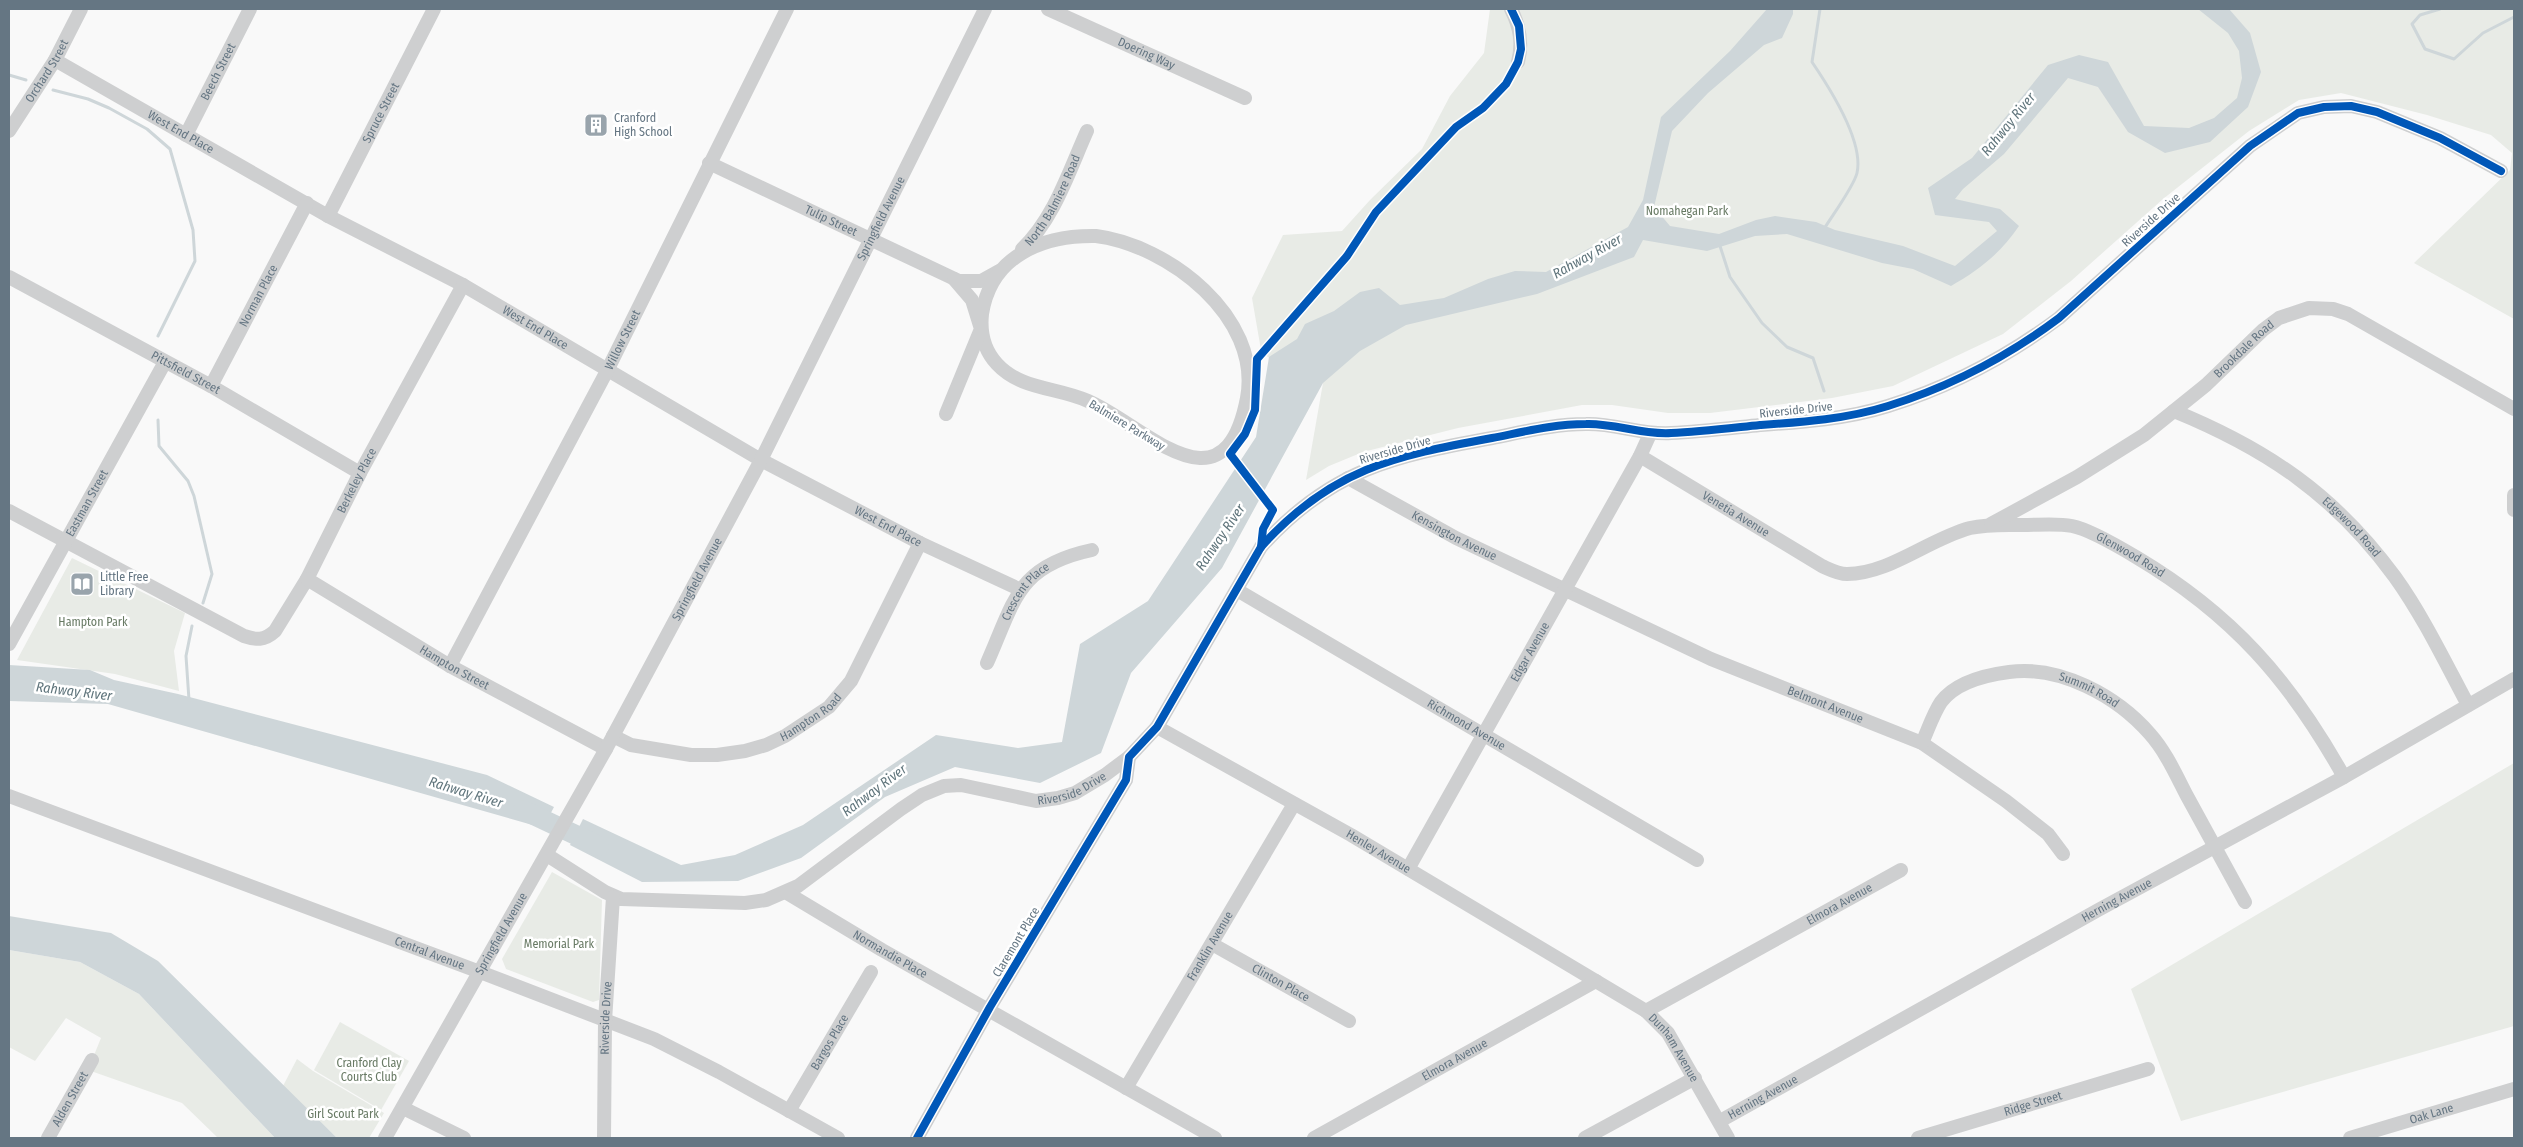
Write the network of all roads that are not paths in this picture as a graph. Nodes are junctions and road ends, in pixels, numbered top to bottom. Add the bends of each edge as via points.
1 (81, 9) edge
2 (250, 9) edge
3 (433, 9) edge
4 (786, 9) edge
5 (985, 9) edge
6 (1048, 9) edge
7 (1511, 9) edge
8 (55, 60) junction
9 (1518, 62) dead end
10 (1245, 98) dead end
11 (9, 131) edge
12 (1087, 131) dead end
13 (186, 135) junction
14 (709, 163) junction
15 (2501, 171) dead end
16 (306, 204) junction
17 (328, 216) junction
18 (870, 239) junction
19 (999, 270) junction
20 (9, 277) edge
21 (954, 278) junction
22 (463, 285) junction
23 (981, 329) junction
24 (165, 362) junction
25 (608, 369) junction
26 (210, 386) junction
27 (2514, 409) edge
28 (2174, 411) junction
29 (946, 414) dead end
30 (1650, 434) junction
31 (1640, 456) junction
32 (762, 460) junction
33 (360, 474) junction
34 (1348, 478) junction
35 (2514, 495) edge
36 (2514, 510) edge
37 (9, 511) edge
38 (1990, 524) junction
39 (66, 543) junction
40 (920, 543) junction
41 (1092, 550) dead end
42 (1834, 571) joint
43 (307, 579) junction
44 (1019, 589) junction
45 (1237, 590) junction
46 (1565, 590) junction
47 (9, 644) edge
48 (987, 663) dead end
49 (450, 666) junction
50 (2514, 679) edge
51 (2468, 705) junction
52 (1157, 727) junction
53 (1483, 735) junction
54 (613, 736) junction
55 (1922, 743) junction
56 (606, 749) junction
57 (1129, 757) junction
58 (2344, 777) junction
59 (9, 796) edge
60 (1294, 804) junction
61 (2215, 846) junction
62 (2063, 854) dead end
63 (547, 855) junction
64 (1697, 860) dead end
65 (1408, 869) junction
66 (1901, 870) dead end
67 (787, 893) junction
68 (613, 897) junction
69 (2245, 902) dead end
70 (1212, 944) junction
71 (480, 972) junction
72 (872, 972) dead end
73 (1596, 981) junction
74 (989, 1010) junction
75 (1646, 1011) junction
76 (605, 1021) junction
77 (1349, 1021) dead end
78 (92, 1060) dead end
79 (2148, 1069) dead end
80 (1695, 1078) junction
81 (1126, 1088) junction
82 (2514, 1090) edge
83 (403, 1108) junction
84 (789, 1111) junction
85 (1720, 1121) junction
86 (48, 1138) edge
87 (385, 1138) edge
88 (464, 1138) edge
89 (604, 1138) edge
90 (838, 1138) edge
91 (918, 1138) edge
92 (1215, 1138) edge
93 (1314, 1138) edge
94 (1585, 1138) edge
95 (1728, 1138) edge
96 (1918, 1138) edge
97 (2350, 1138) edge

1 - 8 street, Orchard Street
2 - 13 street, Beech Street
3 - 17 street, Spruce Street
4 - 14 street, Willow Street
5 - 18 street, Springfield Avenue
6 - 10 street, Doering Way
7 - 9 street via 1521,39
8 - 11 street, Orchard Street
8 - 13 street, West End Place
12 - 19 street, North Balmiere Road via 1045,221 1033,239
13 - 16 street, West End Place
14 - 18 street, Tulip Street
14 - 25 street, Willow Street
15 - 30 street, Riverside Drive via 2440,138 2378,112 2342,106 2298,113 2250,146 2059,318 2034,337 1981,368 1886,407 1815,420
16 - 17 street, West End Place
16 - 26 street, Norman Place
17 - 22 street, West End Place
18 - 21 street, Tulip Street
18 - 32 street, Springfield Avenue
19 - 21 street, North Balmiere Road via 977,282
19 - 23 street via 986,299
19 - 23 street, Balmiere Parkway via 1020,254 1044,243 1089,236 1134,245 1187,276 1223,310 1244,347 1248,363 1247,397 1237,432 1218,454 1202,457 1180,455 1156,444 1086,400 1021,382 998,365 987,350
20 - 24 street, Pittsfield Street
21 - 23 street, Balmiere Parkway via 972,300
22 - 25 street, West End Place
22 - 33 street, Berkeley Place
23 - 29 street
24 - 26 street, Pittsfield Street
24 - 39 street, Eastman Street
25 - 32 street, West End Place
25 - 49 street, Willow Street
26 - 33 street, Pittsfield Street
27 - 28 street, Brookdale Road via 2348,314 2317,308 2293,311 2272,322
28 - 38 street, Brookdale Road via 2144,435 2077,478
28 - 51 street, Edgewood Road via 2259,451 2334,507 2366,541 2412,602
30 - 31 street, Edgar Avenue
30 - 34 street, Riverside Drive via 1600,424 1564,425 1414,454 1372,466
31 - 42 street, Venetia Avenue
31 - 46 street, Edgar Avenue
32 - 40 street, West End Place
32 - 54 street, Springfield Avenue
33 - 43 street, Berkeley Place
34 - 45 street, Riverside Drive via 1302,506 1282,524 1261,547
34 - 46 street, Kensington Avenue via 1456,538
35 - 36 street
37 - 39 street
38 - 42 street, Glenwood Road via 1929,544 1879,569 1846,574
38 - 58 street, Glenwood Road via 2073,526 2122,548 2168,576 2211,608 2251,645 2280,678 2317,729
39 - 43 street, Berkeley Place via 253,639 268,637 274,631
39 - 47 street, Eastman Street
40 - 44 street, West End Place
40 - 54 street, Hampton Road via 851,681 829,707 785,736 745,751 692,756 631,745
41 - 44 street, Crescent Place via 1053,562
43 - 49 street, Hampton Street
44 - 48 street, Crescent Place
45 - 52 street, Riverside Drive
45 - 53 street, Richmond Avenue
46 - 53 street, Edgar Avenue
46 - 55 street, Belmont Avenue via 1711,659
49 - 56 street, Hampton Street
50 - 51 street, Herning Avenue
51 - 58 street, Herning Avenue
52 - 57 street, Riverside Drive
52 - 60 street, Henley Avenue
53 - 64 street, Richmond Avenue
53 - 65 street, Edgar Avenue
54 - 56 street, Springfield Avenue
55 - 61 street, Summit Road via 1941,702 1968,682 2025,670 2076,682 2104,695 2150,733 2161,747
55 - 62 street, Belmont Avenue via 2006,800 2048,834
56 - 63 street, Springfield Avenue
57 - 67 street, Riverside Drive via 1075,793 1058,798 1024,799 961,785 933,790 901,809
57 - 74 street, Claremont Place via 1126,780
58 - 61 street, Herning Avenue
59 - 71 street, Central Avenue
60 - 65 street, Henley Avenue
60 - 70 street, Franklin Avenue
61 - 69 street, Summit Road
61 - 85 street, Herning Avenue
63 - 68 street
63 - 71 street, Springfield Avenue
65 - 73 street, Henley Avenue
66 - 75 street, Elmora Avenue
67 - 68 street via 745,903
67 - 74 street, Normandie Place
68 - 76 street, Riverside Drive
70 - 77 street, Clinton Place
70 - 81 street, Franklin Avenue
71 - 76 street, Central Avenue
71 - 83 street, Springfield Avenue
72 - 84 street, Bargos Place
73 - 75 street, Dunham Avenue
73 - 93 street, Elmora Avenue
74 - 81 street, Normandie Place
74 - 91 street, Claremont Place
75 - 80 street, Dunham Avenue via 1668,1033
76 - 84 street, Central Avenue via 654,1039
76 - 89 street, Riverside Drive
78 - 86 street, Alden Street
79 - 96 street, Ridge Street
80 - 85 street, Dunham Avenue
80 - 94 street
81 - 92 street, Normandie Place
82 - 97 street, Oak Lane
83 - 87 street, Springfield Avenue
83 - 88 street
84 - 90 street, Central Avenue
85 - 95 street, Dunham Avenue

